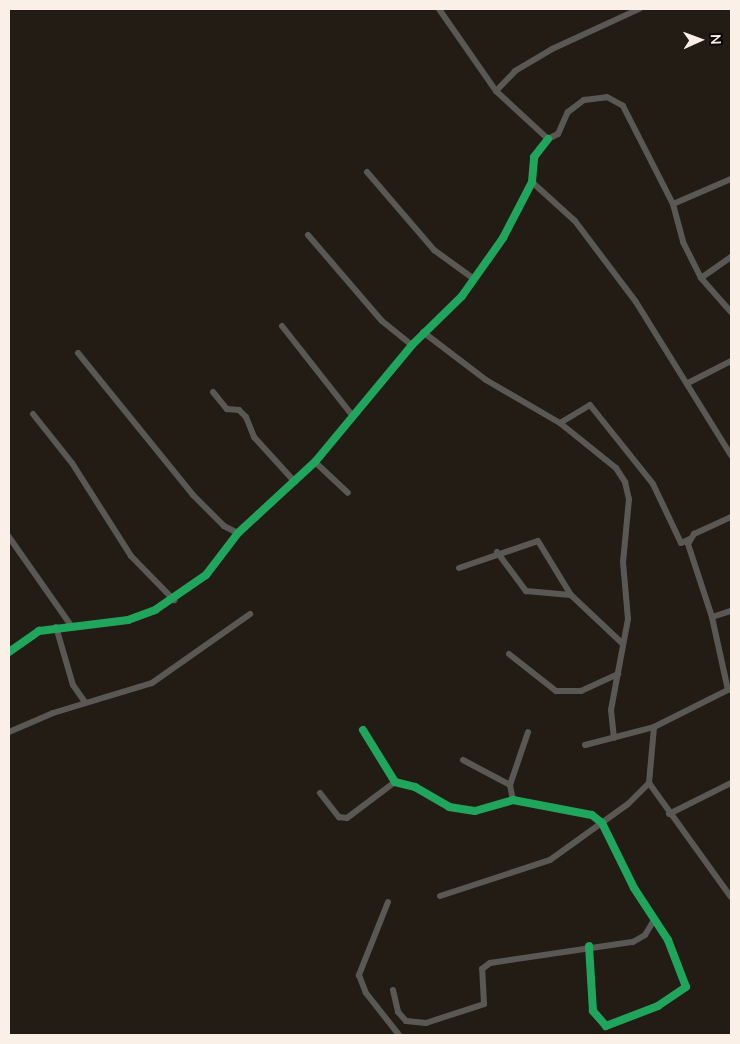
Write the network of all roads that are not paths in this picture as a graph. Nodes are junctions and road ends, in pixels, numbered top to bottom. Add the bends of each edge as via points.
1 (439, 9) edge
2 (640, 9) edge
3 (496, 91) junction
4 (548, 139) junction
5 (366, 172) dead end
6 (731, 179) edge
7 (532, 182) junction
8 (674, 204) junction
9 (308, 235) dead end
10 (731, 257) edge
11 (702, 278) junction
12 (474, 279) junction
13 (731, 312) edge
14 (282, 326) dead end
15 (423, 332) junction
16 (412, 345) junction
17 (78, 353) dead end
18 (731, 361) edge
19 (688, 383) junction
20 (213, 392) dead end
21 (33, 414) dead end
22 (352, 415) junction
23 (560, 423) junction
24 (731, 455) edge
25 (315, 462) junction
26 (296, 482) junction
27 (348, 493) dead end
28 (731, 517) edge
29 (238, 533) junction
30 (9, 537) edge
31 (690, 538) junction
32 (497, 552) junction
33 (459, 568) dead end
34 (571, 595) junction
35 (174, 600) junction
36 (731, 611) edge
37 (250, 614) dead end
38 (712, 617) junction
39 (70, 624) junction
40 (56, 627) junction
41 (623, 644) junction
42 (9, 652) edge
43 (509, 654) dead end
44 (618, 674) junction
45 (729, 690) edge
46 (85, 702) junction
47 (654, 726) junction
48 (363, 730) dead end
49 (9, 732) edge
50 (528, 732) dead end
51 (614, 738) junction
52 (586, 745) dead end
53 (463, 760) dead end
54 (395, 782) junction
55 (649, 783) junction
56 (731, 783) edge
57 (510, 785) junction
58 (320, 793) dead end
59 (513, 800) junction
60 (669, 814) junction
61 (602, 823) junction
62 (440, 896) dead end
63 (731, 897) edge
64 (388, 902) dead end
65 (654, 920) junction
66 (589, 946) junction
67 (392, 990) dead end
68 (399, 1035) edge

1 - 3 street
2 - 3 street via 552,49 515,71
3 - 4 street
4 - 7 street via 534,157
4 - 8 street via 558,134 568,112 584,100 616,99 635,123
5 - 12 street via 434,250
6 - 8 street
7 - 12 street via 503,238
7 - 19 street via 575,221
8 - 11 street via 683,242
9 - 16 street via 382,321
10 - 11 street
11 - 13 street
12 - 15 street
14 - 22 street
15 - 16 street
15 - 23 street via 493,385
16 - 22 street
17 - 29 street via 193,495 224,526
18 - 19 street
19 - 24 street
20 - 26 street via 227,409 239,410 246,417 254,436
21 - 35 street via 72,463 132,556
22 - 25 street
23 - 31 street via 590,405 653,484 681,543
23 - 41 street via 616,468 628,491 623,562 628,619
25 - 26 street
25 - 27 street
26 - 29 street
28 - 31 street
29 - 35 street via 206,576
30 - 39 street
31 - 38 street via 689,555
32 - 33 street
32 - 34 street via 526,592
32 - 34 street via 538,541
34 - 41 street
35 - 39 street via 128,620
36 - 38 street
37 - 46 street via 152,683
38 - 45 street
39 - 40 street
40 - 42 street via 39,631
40 - 46 street via 73,686
41 - 44 street
43 - 44 street via 556,691 581,691
44 - 51 street via 611,710
45 - 47 street
46 - 49 street
47 - 51 street
47 - 55 street
48 - 54 street
50 - 57 street
51 - 52 street
53 - 57 street
54 - 58 street via 347,818 339,817
54 - 59 street via 415,787 459,809 475,811
55 - 60 street
55 - 61 street
56 - 60 street
57 - 59 street
59 - 61 street via 592,815
60 - 63 street
61 - 62 street via 550,860
61 - 65 street
64 - 68 street via 359,975 366,993
65 - 66 street via 645,935 633,942
65 - 66 street via 686,980 683,991 658,1006 606,1026 593,1011
66 - 67 street via 490,963 482,969 484,1004 418,1025 398,1012

